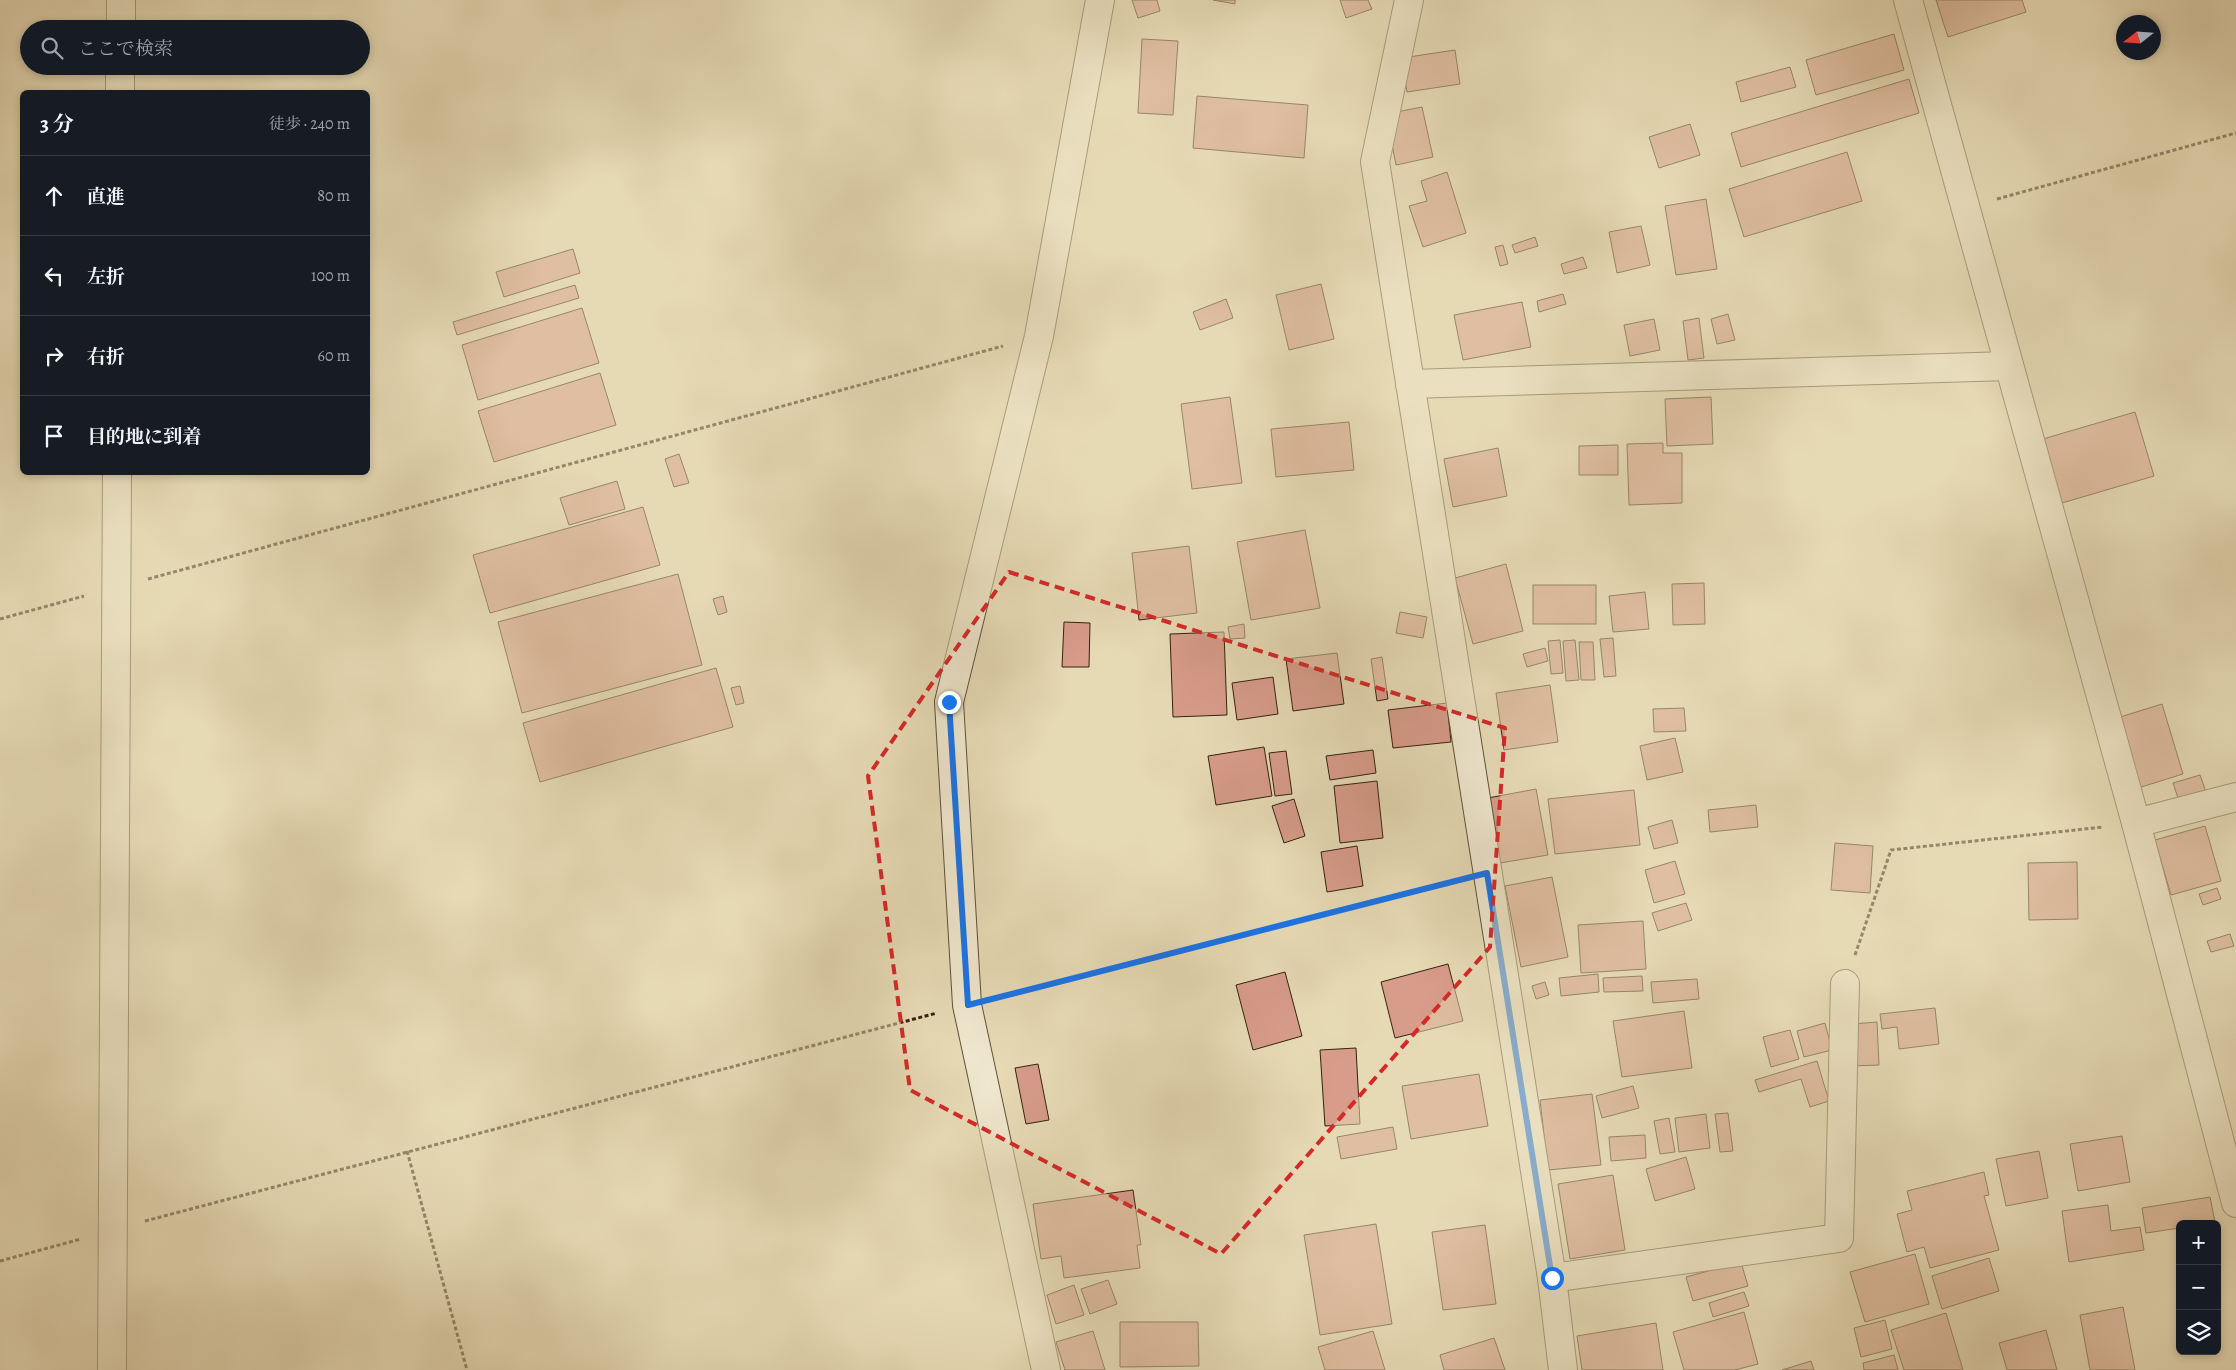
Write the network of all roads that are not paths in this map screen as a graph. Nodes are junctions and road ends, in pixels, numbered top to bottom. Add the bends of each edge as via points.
1 (121, 0) edge
2 (1100, 0) edge
3 (1409, 0) edge
4 (1908, 0) edge
5 (121, 20) edge
6 (120, 75) edge
7 (120, 90) edge
8 (2009, 366) junction
9 (1410, 384) junction
10 (117, 475) edge
11 (2236, 797) edge
12 (2136, 823) junction
13 (1845, 984) road end
14 (2236, 1203) edge
15 (1552, 1278) junction
16 (112, 1370) edge
17 (1046, 1370) edge
18 (1563, 1370) edge

1 - 5 street
2 - 17 street via 1039,336 949,702 968,1005
3 - 9 street via 1375,162
4 - 8 street
6 - 7 street
8 - 9 street
8 - 12 street
9 - 15 street
10 - 16 street
11 - 12 street
12 - 14 street
13 - 15 street via 1839,1238
15 - 18 street

